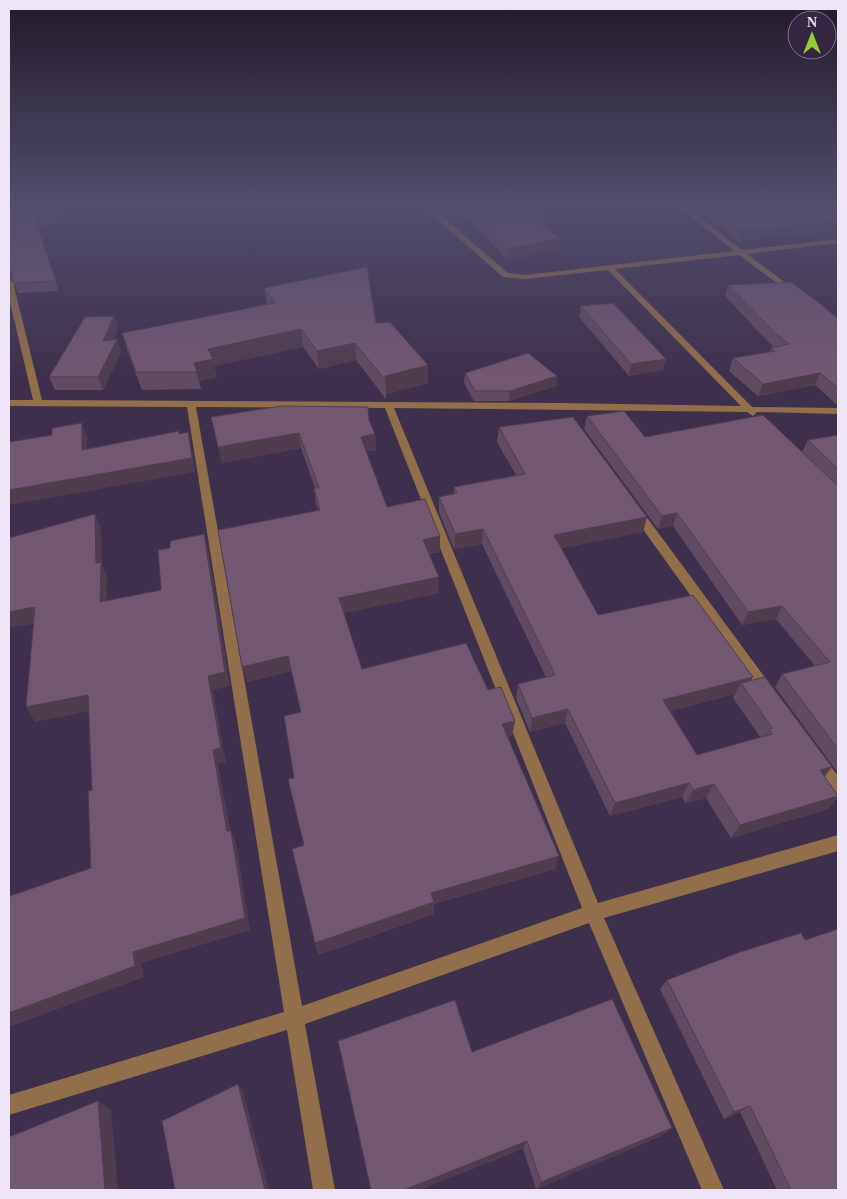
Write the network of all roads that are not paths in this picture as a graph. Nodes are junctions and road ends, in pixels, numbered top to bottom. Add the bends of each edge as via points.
1 (491, 262) edge
2 (659, 262) edge
3 (753, 262) edge
4 (610, 268) junction
5 (9, 282) edge
6 (797, 297) edge
7 (9, 403) edge
8 (38, 403) junction
9 (191, 404) junction
10 (560, 406) junction
11 (389, 407) junction
12 (750, 410) junction
13 (838, 410) edge
14 (572, 422) edge
15 (764, 423) edge
16 (630, 502) edge
17 (774, 701) edge
18 (809, 748) edge
19 (838, 788) edge
20 (838, 843) edge
21 (593, 913) junction
22 (295, 1018) junction
23 (9, 1105) edge
24 (324, 1190) edge
25 (713, 1190) edge

1 - 4 street via 506,275 525,277
2 - 4 street
3 - 6 street
4 - 12 street
5 - 8 street
7 - 8 street
8 - 9 street
9 - 11 street
9 - 22 street
10 - 11 street
10 - 12 street
10 - 14 street
11 - 21 street
12 - 13 street
12 - 15 street
16 - 17 street
18 - 19 street
20 - 21 street
21 - 22 street
21 - 25 street
22 - 23 street
22 - 24 street

